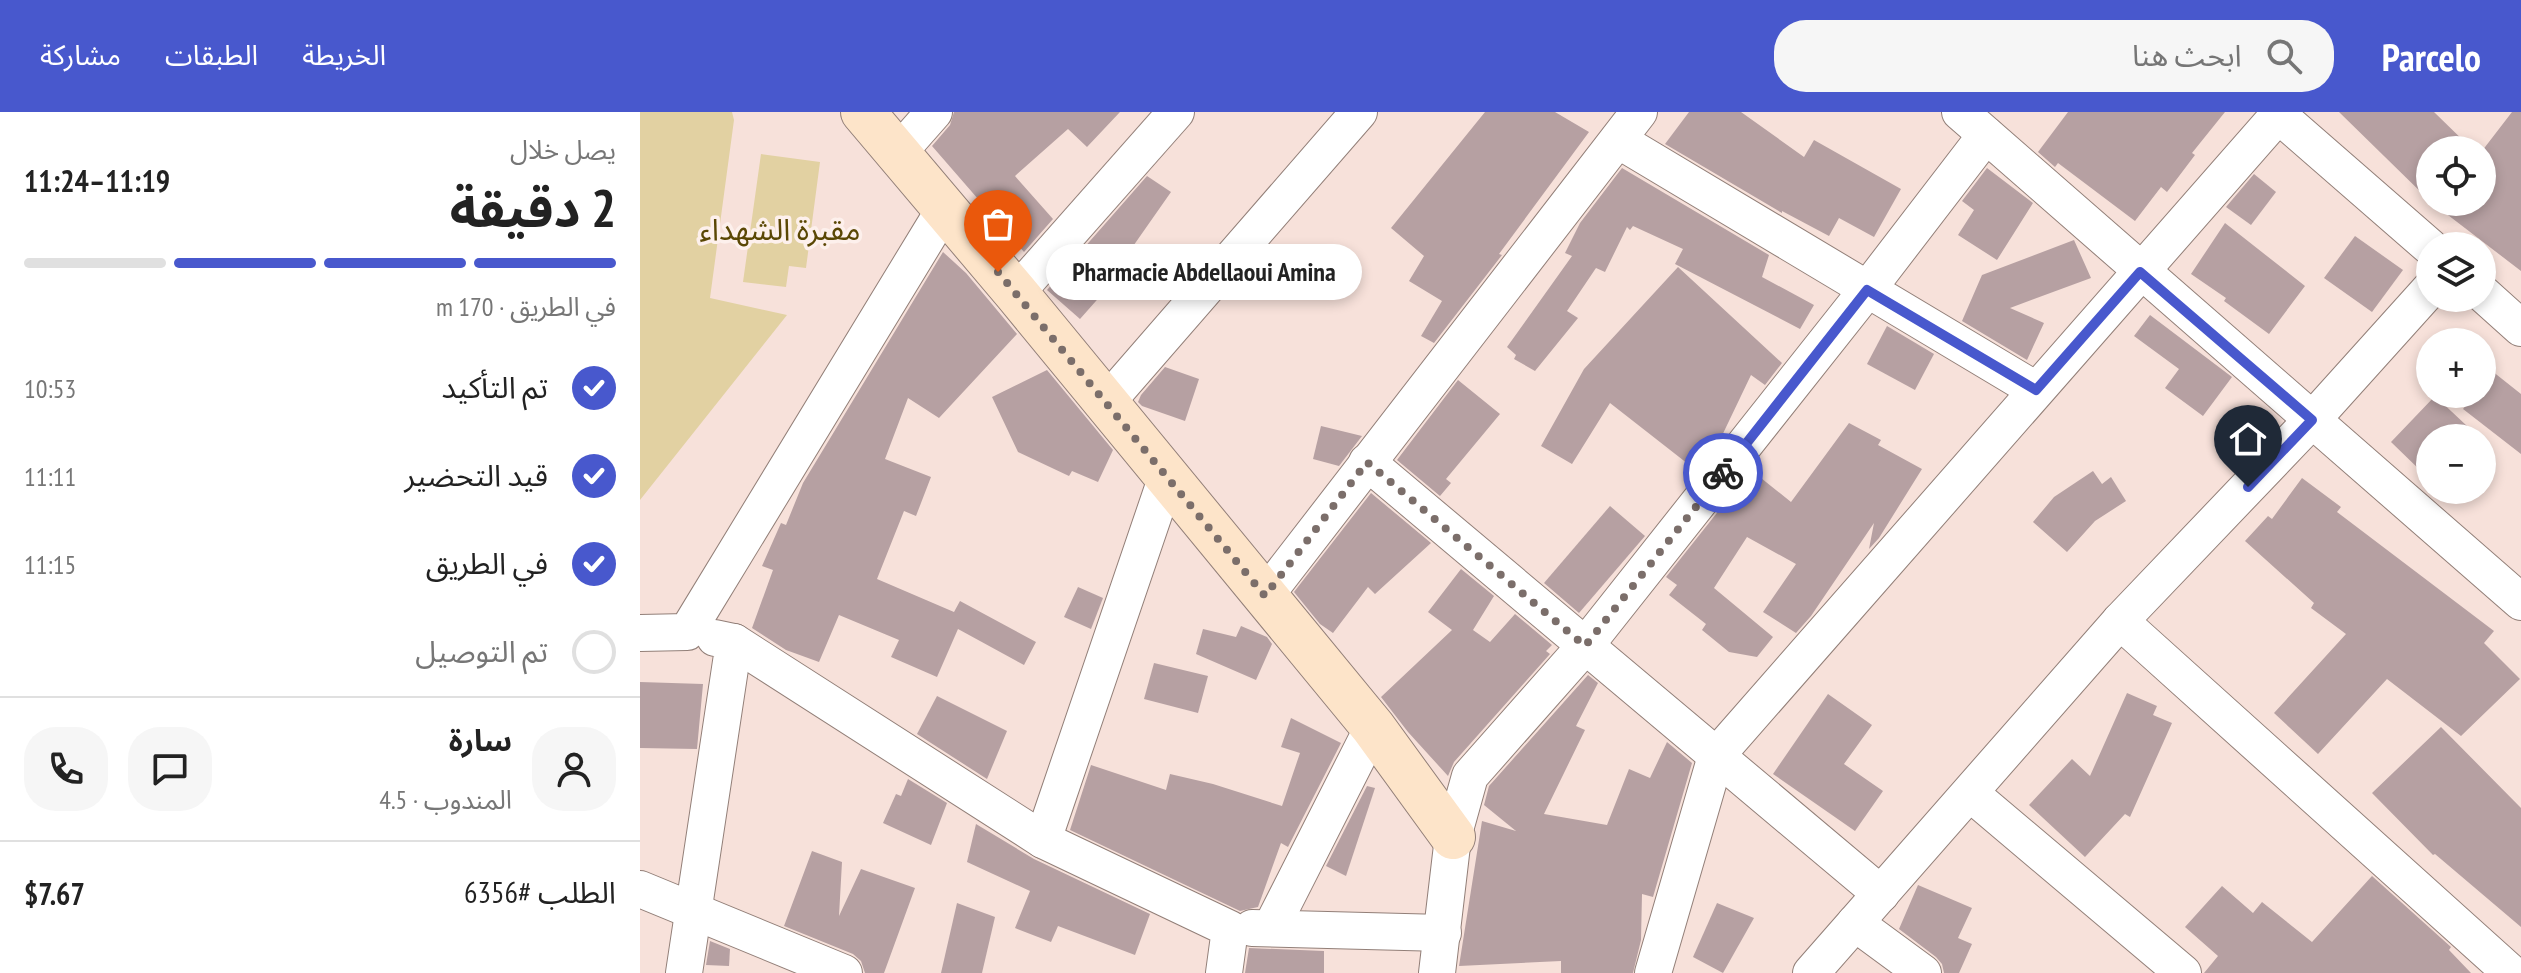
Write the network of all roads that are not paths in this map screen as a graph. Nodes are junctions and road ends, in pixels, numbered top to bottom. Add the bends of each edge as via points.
1 (863, 112) edge
2 (934, 112) edge
3 (1176, 112) edge
4 (1359, 112) edge
5 (2278, 113) edge
6 (1973, 124) edge
7 (1629, 126) edge
8 (897, 154) junction
9 (944, 210) junction
10 (2416, 235) edge
11 (2140, 272) junction
12 (1867, 290) junction
13 (1016, 293) junction
14 (2416, 305) edge
15 (2496, 306) edge
16 (2521, 328) edge
17 (2036, 390) junction
18 (1106, 403) junction
19 (2312, 420) junction
20 (1367, 462) junction
21 (1167, 476) junction
22 (1265, 596) junction
23 (2521, 602) edge
24 (2120, 621) junction
25 (687, 632) junction
26 (640, 633) edge
27 (734, 642) junction
28 (1585, 646) junction
29 (1373, 727) junction
30 (1716, 756) junction
31 (1970, 793) junction
32 (1453, 837) junction
33 (1043, 840) junction
34 (640, 889) edge
35 (1881, 894) junction
36 (694, 911) junction
37 (1855, 923) junction
38 (1271, 928) junction
39 (1230, 929) junction
40 (1443, 933) junction
41 (684, 973) edge
42 (844, 973) edge
43 (1224, 973) edge
44 (1437, 973) edge
45 (1653, 973) edge
46 (1811, 973) edge
47 (1923, 973) edge
48 (2183, 973) edge
49 (2511, 973) edge

1 - 8 street
2 - 8 street
3 - 13 street
4 - 18 street
5 - 10 street
5 - 11 street
6 - 11 street
6 - 12 street
7 - 12 street
7 - 20 street
8 - 9 street
9 - 13 street
9 - 25 street
11 - 17 street
11 - 19 street
12 - 17 street
12 - 28 street
13 - 18 street
14 - 19 street
15 - 16 street
17 - 30 street
18 - 21 street
19 - 23 street
19 - 24 street
20 - 22 street
20 - 28 street
21 - 22 street
21 - 33 street
22 - 29 street
24 - 31 street
24 - 49 street
25 - 26 street
25 - 27 street
27 - 33 street
27 - 36 street
28 - 30 street
28 - 32 street via 1470,776
29 - 32 street
29 - 38 street
30 - 35 street
30 - 45 street
31 - 35 street
31 - 48 street
32 - 40 street
33 - 39 street
34 - 36 street
35 - 37 street
36 - 41 street
36 - 42 street
37 - 46 street
37 - 47 street
38 - 39 street
38 - 40 street
39 - 43 street
40 - 44 street

